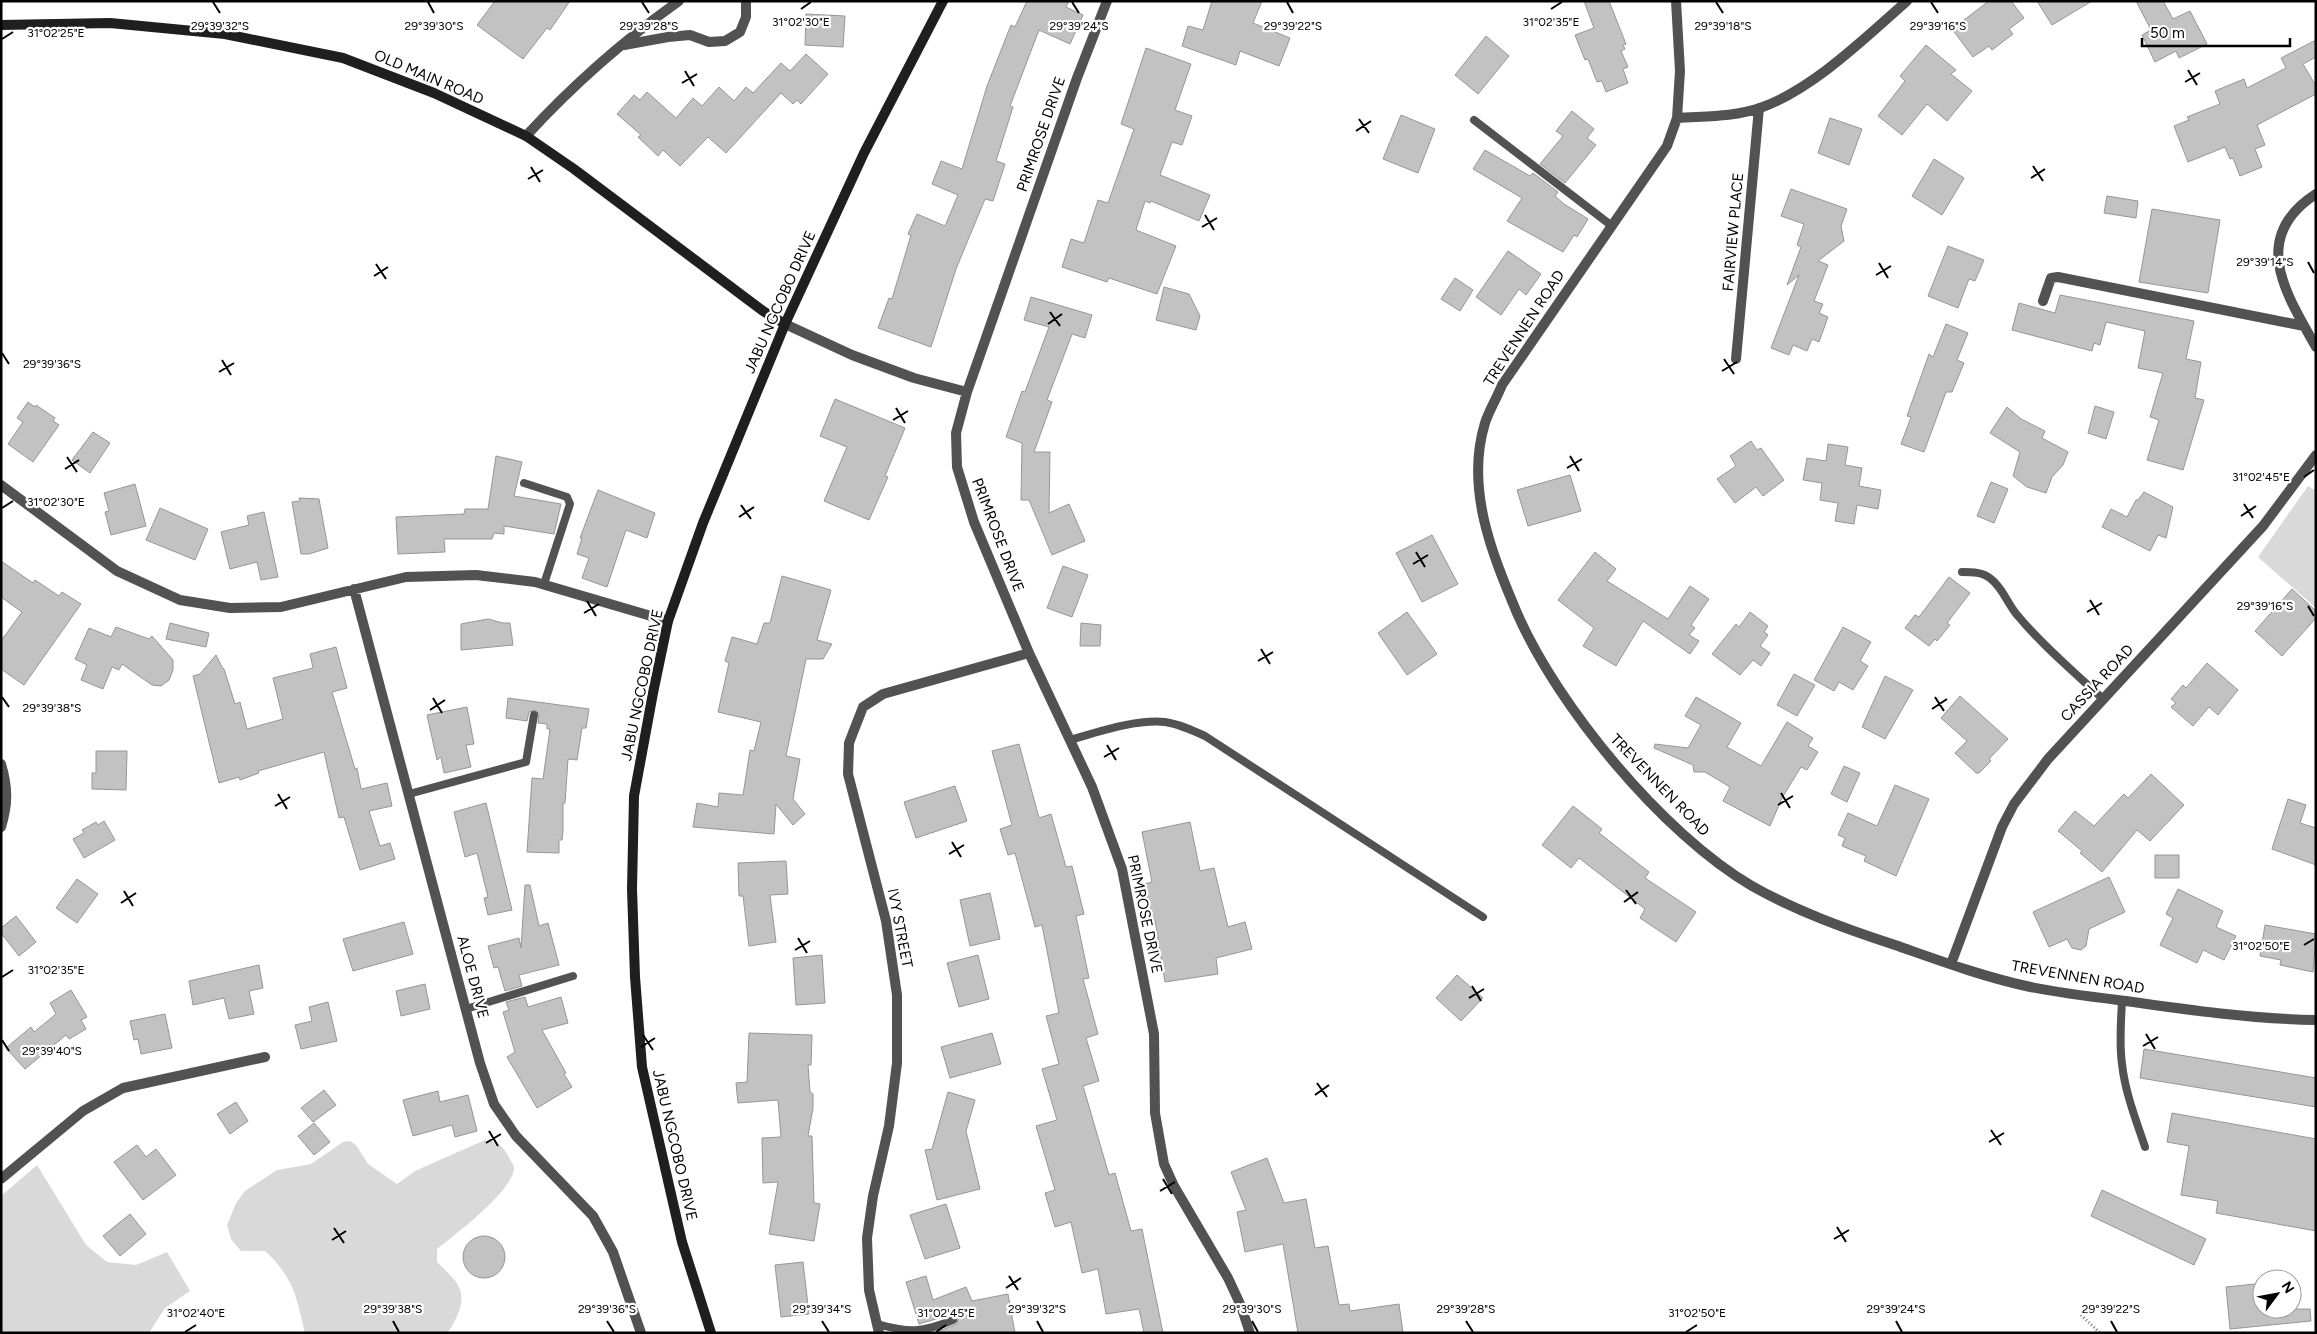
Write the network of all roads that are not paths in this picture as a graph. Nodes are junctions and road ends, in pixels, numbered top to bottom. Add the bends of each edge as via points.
1 (679, 1) edge
2 (746, 1) edge
3 (943, 1) edge
4 (1107, 1) edge
5 (1676, 1) edge
6 (1901, 4) edge
7 (1, 25) edge
8 (623, 46) junction
9 (1759, 108) junction
10 (1677, 118) junction
11 (1474, 120) dead end
12 (526, 136) junction
13 (2316, 194) edge
14 (1612, 226) junction
15 (2043, 301) dead end
16 (785, 324) junction
17 (2304, 326) junction
18 (2316, 347) edge
19 (1736, 359) dead end
20 (967, 392) junction
21 (2316, 455) edge
22 (524, 483) dead end
23 (1, 485) edge
24 (1962, 572) dead end
25 (544, 584) junction
26 (354, 589) junction
27 (668, 621) junction
28 (1029, 653) junction
29 (2103, 699) junction
30 (534, 715) dead end
31 (1070, 740) junction
32 (1, 764) edge
33 (408, 794) junction
34 (1, 827) edge
35 (1483, 917) dead end
36 (1951, 964) junction
37 (573, 976) dead end
38 (2122, 1001) junction
39 (466, 1009) junction
40 (2316, 1020) edge
41 (265, 1057) dead end
42 (2145, 1147) dead end
43 (1, 1179) edge
44 (953, 1320) dead end
45 (878, 1328) edge
46 (641, 1333) edge
47 (711, 1333) edge
48 (1250, 1333) edge

1 - 8 street via 645,25
2 - 8 street via 746,17 740,32 724,40 709,42 690,35
3 - 16 main road, JABU NGCOBO DRIVE via 864,153
4 - 20 street, PRIMROSE DRIVE
5 - 10 street, TREVENNEN ROAD via 1680,71
6 - 9 street via 1802,88
7 - 12 main road, OLD MAIN ROAD via 110,22 225,34 325,54 434,93
8 - 12 street via 561,98
9 - 10 street via 1715,116
9 - 19 street, FAIRVIEW PLACE
10 - 14 street, TREVENNEN ROAD via 1667,146
11 - 14 lane
12 - 16 main road, OLD MAIN ROAD
13 - 17 street via 2285,225 2279,243 2281,278
14 - 36 street, TREVENNEN ROAD via 1502,385 1486,421 1479,451 1483,518 1495,559 1526,633 1572,708 1610,758 1676,827 1716,862 1752,886 1794,907
15 - 17 street via 2048,282 2058,277
16 - 20 street via 852,355 914,378
16 - 27 main road, JABU NGCOBO DRIVE via 703,523
17 - 18 street
20 - 28 street, PRIMROSE DRIVE via 956,433 957,467 974,522
21 - 29 street, CASSIA ROAD via 2263,526
22 - 25 lane via 567,497 570,504
23 - 26 street via 117,571 180,600 230,608 281,607
24 - 29 lane via 1984,575 1995,582 2016,615
25 - 26 street via 476,575 406,577
25 - 27 street
26 - 33 street, ALOE DRIVE
27 - 47 main road, JABU NGCOBO DRIVE via 634,796 632,890 635,977 642,1067 682,1242
28 - 31 street, PRIMROSE DRIVE
28 - 45 street, IVY STREET via 883,694 863,707 849,743 848,774 886,921 897,995 897,1063 889,1126 867,1238 869,1290
29 - 36 street, CASSIA ROAD via 2048,758 2014,804 1987,864
30 - 33 lane via 526,762
31 - 35 lane via 1137,724 1163,722 1183,726 1205,736
31 - 48 street, PRIMROSE DRIVE via 1092,787 1122,869 1154,1034 1154,1113 1164,1164 1228,1278
32 - 34 street via 6,780 7,807
33 - 39 street, ALOE DRIVE
36 - 38 street, TREVENNEN ROAD via 2025,986
37 - 39 lane
38 - 40 street, TREVENNEN ROAD via 2197,1011
38 - 42 lane via 2122,1064
39 - 46 street, ALOE DRIVE via 494,1104 516,1136 592,1216 613,1252
41 - 43 street via 123,1088 83,1111
44 - 45 lane via 915,1331

